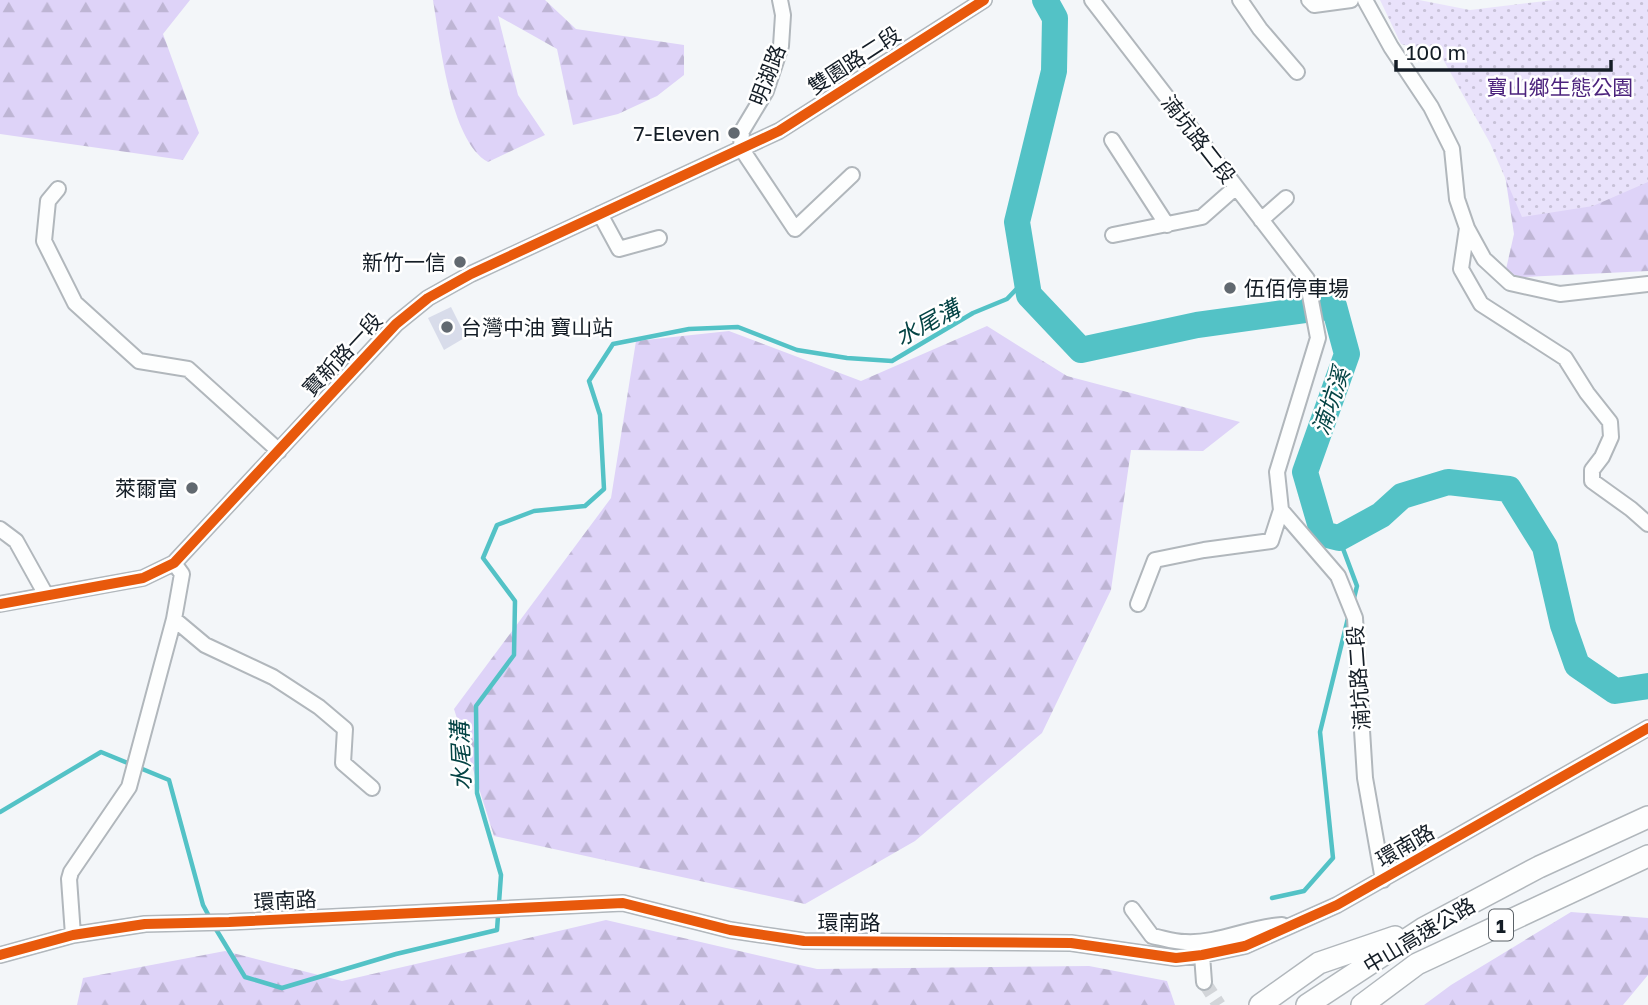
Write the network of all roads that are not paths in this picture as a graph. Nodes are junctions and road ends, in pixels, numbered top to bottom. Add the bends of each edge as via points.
1 (780, 0) edge
2 (984, 0) edge
3 (1092, 0) edge
4 (1240, 0) edge
5 (1309, 0) edge
6 (1351, 0) edge
7 (1365, 0) edge
8 (1297, 72) dead end
9 (1112, 140) dead end
10 (741, 148) junction
11 (852, 175) dead end
12 (1236, 187) junction
13 (58, 189) dead end
14 (1286, 198) dead end
15 (600, 214) junction
16 (1261, 220) junction
17 (1167, 225) junction
18 (1467, 228) junction
19 (1113, 235) dead end
20 (659, 237) dead end
21 (1648, 284) edge
22 (279, 451) junction
23 (1282, 510) junction
24 (1648, 524) edge
25 (0, 529) edge
26 (174, 563) junction
27 (46, 595) junction
28 (0, 604) edge
29 (1138, 604) dead end
30 (174, 619) junction
31 (1648, 728) edge
32 (372, 788) dead end
33 (1648, 817) edge
34 (1648, 856) edge
35 (1382, 880) junction
36 (1132, 909) dead end
37 (1294, 924) junction
38 (1424, 928) junction
39 (73, 935) junction
40 (0, 955) edge
41 (1202, 955) junction
42 (1204, 982) tunnel mouth
43 (1260, 1005) edge
44 (1307, 1005) edge
45 (1362, 1005) edge

1 - 10 street, 明湖路 via 781,46 766,90 742,131
2 - 10 street, 雙園路二段 via 779,131
3 - 12 street, 湳坑路二段
4 - 8 street
5 - 6 street via 1314,5
7 - 18 street via 1452,149 1457,199
9 - 17 street
10 - 11 street via 795,229
10 - 15 street, 寶新路一段
12 - 16 street, 湳坑路二段
12 - 17 street via 1202,218
13 - 22 street via 48,201 44,242 75,303 139,361 188,369
14 - 16 street
15 - 20 street via 619,249
15 - 22 street, 寶新路一段 via 428,298 396,324
16 - 23 street, 湳坑路二段 via 1307,279 1318,338 1277,472
17 - 19 street
18 - 21 street via 1484,259 1510,283 1560,294
18 - 24 street via 1461,269 1481,304 1565,358 1610,422 1611,437 1592,470 1592,481
22 - 26 street, 寶新路一段
23 - 29 street via 1271,541 1155,560
23 - 35 street, 湳坑路二段 via 1338,576 1354,618 1365,778
25 - 27 street via 16,541
26 - 27 street, 寶新路一段 via 143,578
26 - 30 street via 182,574
27 - 28 street, 寶新路一段
30 - 32 street via 205,645 273,677 345,729 343,763
30 - 39 street via 129,787 71,872
31 - 35 street, 環南路
33 - 38 highway, 中山高速公路 / 1 via 1539,867
34 - 45 highway, 中山高速公路 / 1 via 1417,964
35 - 37 street, 環南路
36 - 37 street via 1152,936 1185,942
37 - 41 street, 環南路 via 1245,946
38 - 43 highway via 1319,963
38 - 44 highway, 中山高速公路 / 1
39 - 40 street, 環南路
39 - 41 street, 環南路 via 145,924 623,903 730,930 804,941 1071,943 1176,958
41 - 42 street

